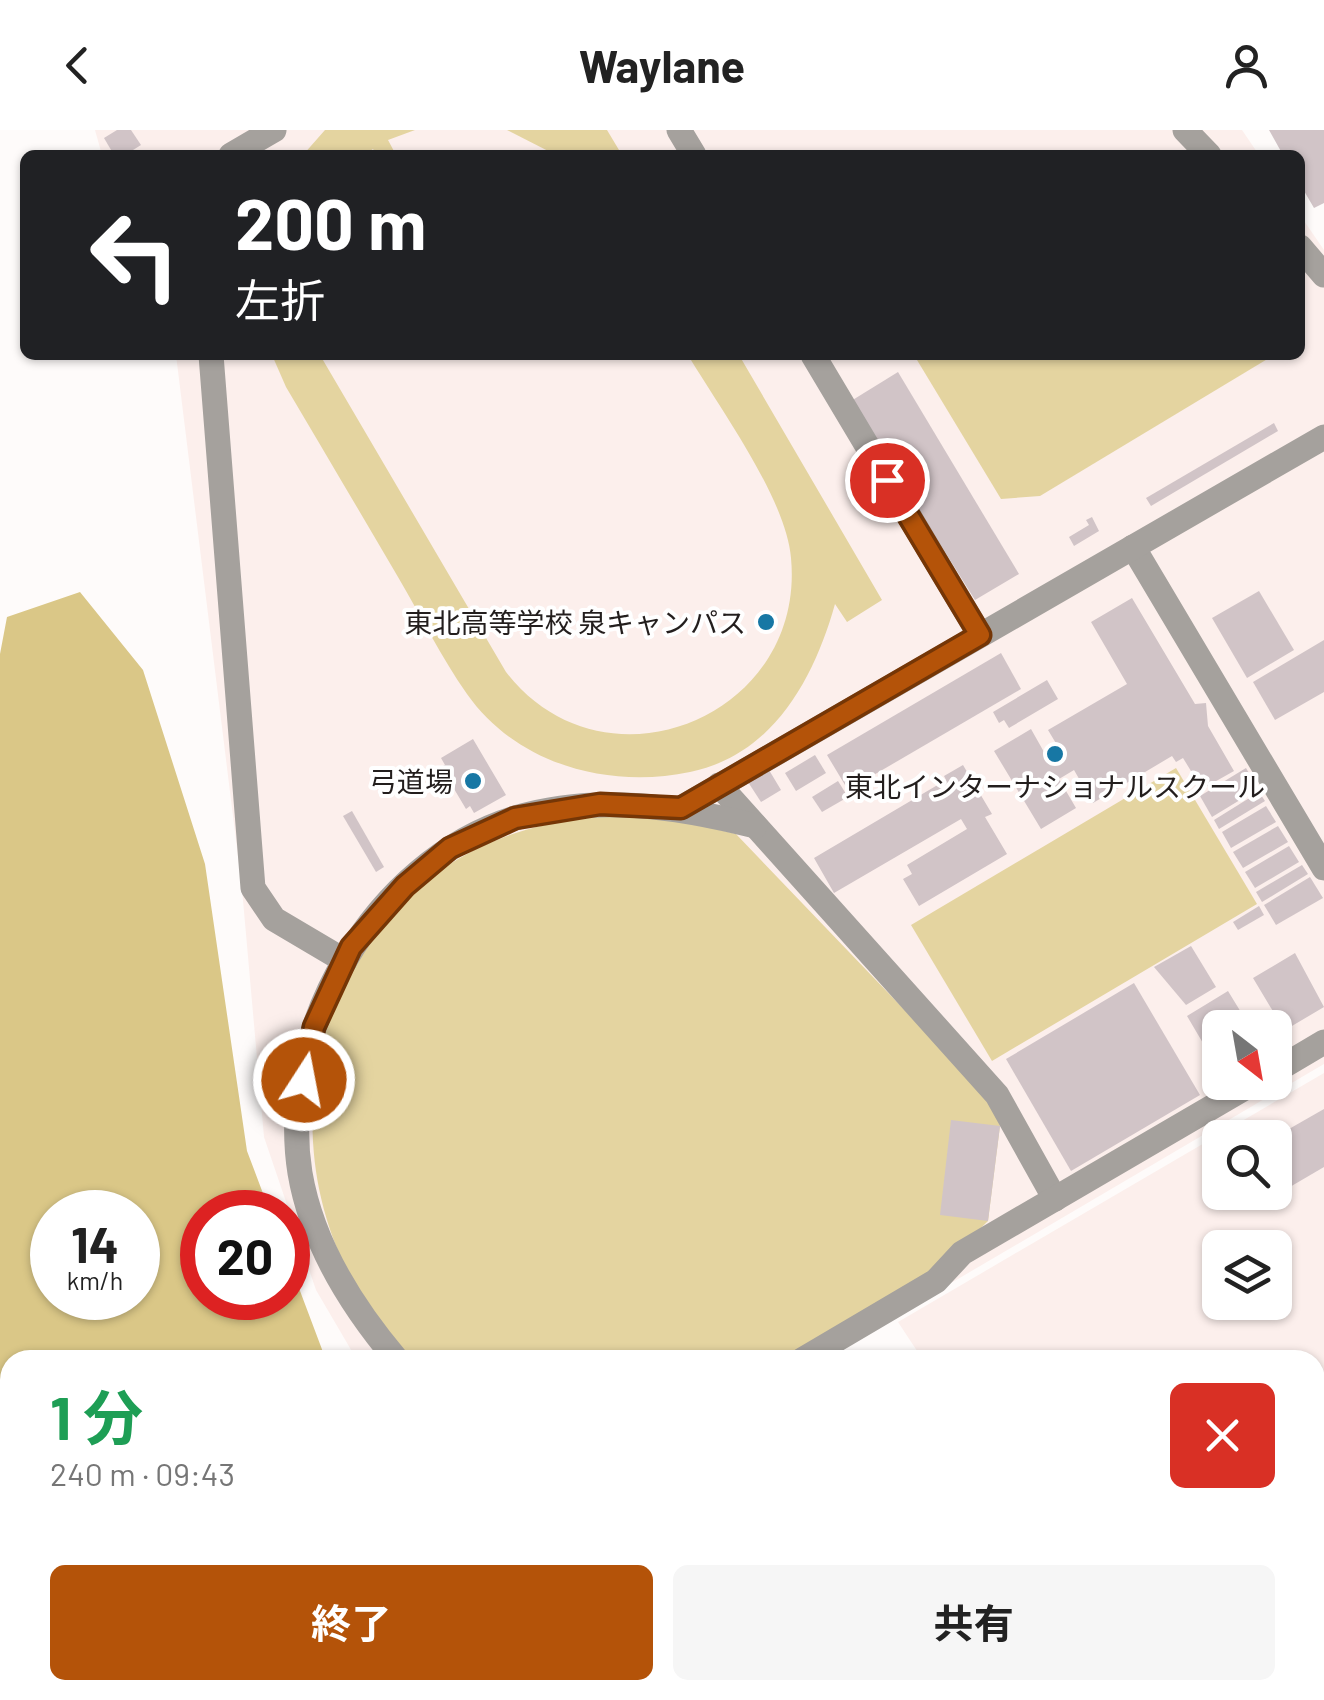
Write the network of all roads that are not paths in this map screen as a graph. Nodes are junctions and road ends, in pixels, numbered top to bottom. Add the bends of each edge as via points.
1 (274, 130) edge
2 (1184, 130) edge
3 (240, 150) edge
4 (1204, 150) edge
5 (1305, 252) edge
6 (1324, 275) edge
7 (212, 360) edge
8 (816, 360) edge
9 (1324, 437) edge
10 (1134, 546) junction
11 (980, 635) junction
12 (718, 786) junction
13 (681, 808) junction
14 (755, 826) junction
15 (1324, 868) edge
16 (345, 961) junction
17 (1324, 1042) edge
18 (1292, 1061) edge
19 (1224, 1100) edge
20 (1055, 1199) junction
21 (389, 1350) edge
22 (819, 1350) edge

1 - 3 lane
2 - 4 lane
5 - 6 lane
7 - 16 lane via 253,888 274,919
8 - 11 lane
9 - 10 lane
10 - 11 lane
10 - 15 lane
11 - 12 lane
12 - 13 lane
12 - 14 lane
13 - 14 lane
13 - 16 lane via 600,804 515,818 450,848 405,886
14 - 20 lane via 997,1095
16 - 21 lane via 314,1027 298,1106 300,1174 343,1290
17 - 18 lane
19 - 20 lane
20 - 22 lane

